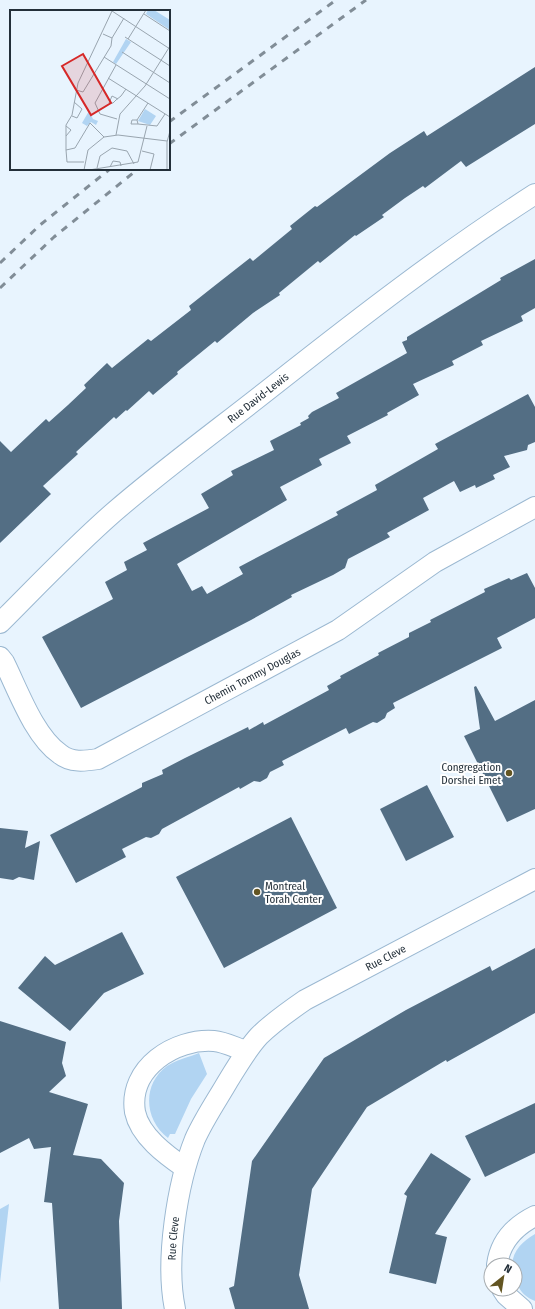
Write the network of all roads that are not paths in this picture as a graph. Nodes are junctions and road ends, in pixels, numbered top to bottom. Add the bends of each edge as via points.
1 (535, 194) edge
2 (535, 507) edge
3 (0, 623) edge
4 (0, 657) edge
5 (535, 879) edge
6 (246, 1051) junction
7 (185, 1168) junction
8 (535, 1216) edge
9 (498, 1257) edge
10 (508, 1297) edge
11 (175, 1309) edge
12 (522, 1309) edge

1 - 3 street, Rue David-Lewis via 465,240 372,308 160,474 77,546
2 - 4 street, Chemin Tommy Douglas via 434,562 338,630 98,759 75,761 60,755 50,745 40,733
5 - 6 street, Rue Cleve via 305,1000 259,1036
6 - 7 street, Rue Cleve via 196,1138
6 - 7 street via 216,1041 196,1041 174,1047 142,1072 134,1092 135,1113 144,1131 167,1156
7 - 11 street, Rue Cleve via 173,1248 172,1292
8 - 9 street via 514,1230 504,1242
10 - 12 street

